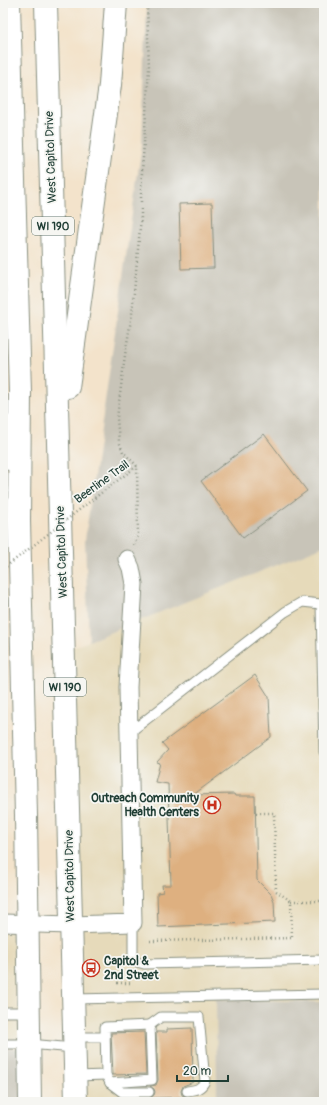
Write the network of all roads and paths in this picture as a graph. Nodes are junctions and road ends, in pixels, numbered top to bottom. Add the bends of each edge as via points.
1 (9, 3) edge
2 (46, 3) edge
3 (116, 3) edge
4 (147, 3) edge
5 (3, 425) edge
6 (59, 450) junction
7 (137, 466) junction
8 (19, 522) junction
9 (127, 559) joint
10 (3, 569) edge
11 (129, 734) junction
12 (324, 752) edge
13 (3, 766) edge
14 (3, 788) edge
15 (256, 813) dead end
16 (291, 901) junction
17 (324, 901) edge
18 (3, 923) edge
19 (28, 923) junction
20 (133, 923) junction
21 (71, 924) junction
22 (150, 941) dead end
23 (324, 960) edge
24 (324, 994) edge
25 (73, 999) junction
26 (3, 1012) edge
27 (29, 1012) junction
28 (150, 1025) junction
29 (106, 1037) junction
30 (74, 1042) junction
31 (3, 1044) edge
32 (29, 1044) junction
33 (75, 1076) junction
34 (108, 1079) junction
35 (187, 1090) dead end
36 (149, 1092) dead end
37 (30, 1102) edge
38 (76, 1102) edge

1 - 8 main road, WI 190 via 20,392
2 - 6 main road, West Capitol Drive / WI 190
3 - 6 main road via 110,85
4 - 7 path via 149,69 141,218 132,314 117,418 119,441 123,452
5 - 8 main road
6 - 21 main road, West Capitol Drive / WI 190
7 - 9 path, Beerline Trail via 138,536
7 - 10 path, Beerline Trail, bridge
8 - 19 main road, WI 190
9 - 11 street via 134,584 128,687
11 - 12 lane via 285,612 302,602 321,604
11 - 20 street
13 - 14 path
15 - 16 path via 274,813 276,891
16 - 17 path
16 - 22 path via 292,938
18 - 19 street
19 - 21 street
19 - 27 main road, WI 190
20 - 21 street
20 - 23 lane via 133,962 144,964
21 - 25 main road, West Capitol Drive / WI 190
24 - 25 lane
25 - 30 main road, West Capitol Drive / WI 190
26 - 27 lane
27 - 32 main road, WI 190
28 - 29 lane via 105,1027
28 - 34 lane via 152,1080
28 - 35 lane via 161,1017 199,1017 205,1081 196,1090
29 - 30 lane
29 - 34 lane
30 - 32 lane
30 - 33 main road, West Capitol Drive / WI 190
31 - 32 lane
32 - 37 main road, WI 190
33 - 34 lane
33 - 38 main road, West Capitol Drive / WI 190
34 - 36 lane via 122,1092

